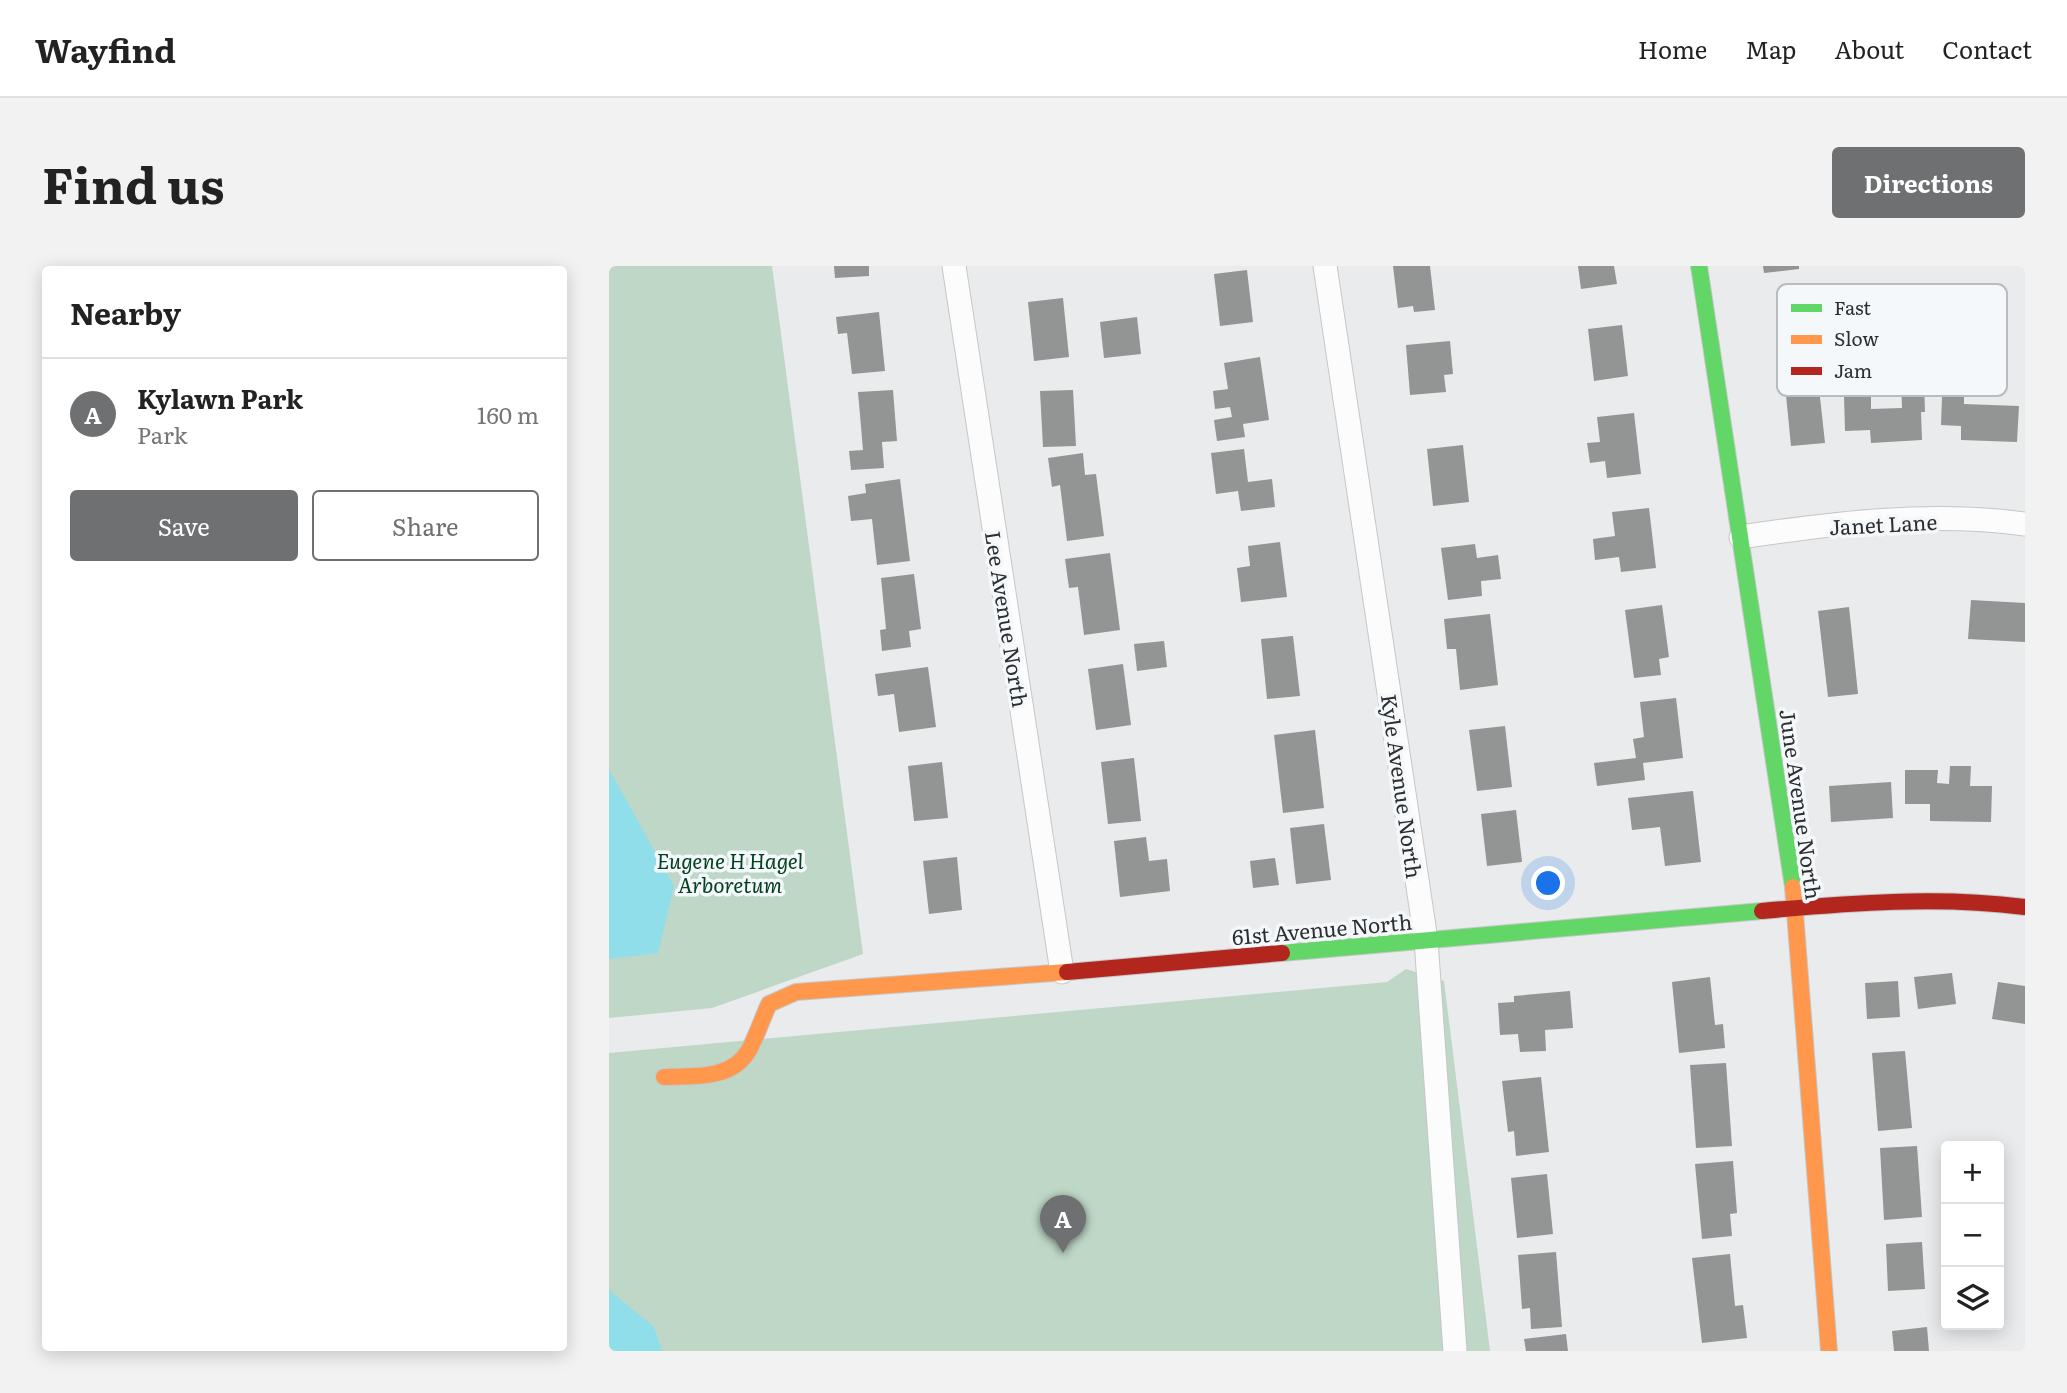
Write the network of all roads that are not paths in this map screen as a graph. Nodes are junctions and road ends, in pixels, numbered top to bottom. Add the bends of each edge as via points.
1 (954, 266) edge
2 (1325, 266) edge
3 (1699, 266) edge
4 (2025, 524) edge
5 (1741, 537) junction
6 (2025, 907) edge
7 (1796, 908) junction
8 (1426, 940) junction
9 (1062, 972) junction
10 (664, 1077) dead end
11 (1455, 1351) edge
12 (1829, 1351) edge

1 - 9 street, Lee Avenue North
2 - 8 street, Kyle Avenue North
3 - 5 street, June Avenue North
4 - 5 street, Janet Lane via 1893,518
5 - 7 street, June Avenue North
6 - 7 street, 61st Avenue North via 1924,899
7 - 8 street, 61st Avenue North
7 - 12 street, June Avenue North
8 - 9 street, 61st Avenue North
8 - 11 street, Kyle Avenue North
9 - 10 street, 61st Avenue North via 796,992 769,1004 738,1066 718,1073

